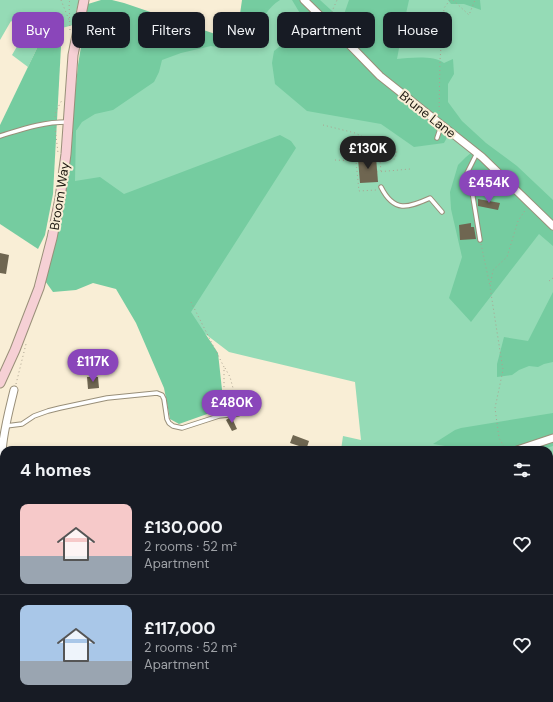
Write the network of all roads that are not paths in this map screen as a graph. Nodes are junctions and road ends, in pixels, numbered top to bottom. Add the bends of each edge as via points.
1 (84, 0) edge
2 (304, 0) edge
3 (68, 122) junction
4 (440, 123) junction
5 (0, 136) edge
6 (437, 138) dead end
7 (477, 153) junction
8 (382, 188) road end
9 (442, 212) dead end
10 (553, 226) edge
11 (480, 240) road end
12 (0, 383) edge
13 (14, 390) road end
14 (238, 414) road end
15 (6, 426) junction
16 (553, 438) edge
17 (3, 446) edge
18 (529, 446) edge

1 - 3 main road, Broom Way via 72,55
2 - 4 street, Brune Lane via 380,76
3 - 5 lane via 34,125
3 - 12 main road, Broom Way via 60,198 52,238 40,281
4 - 6 lane
4 - 7 street, Brune Lane
7 - 10 street, Brune Lane
7 - 11 lane via 467,173
8 - 9 lane via 388,198 397,205 412,206 430,198
13 - 15 street
14 - 15 lane via 218,416 182,428 173,426 167,419 164,399 157,393 107,398 60,408 22,424
15 - 17 street
16 - 18 street

